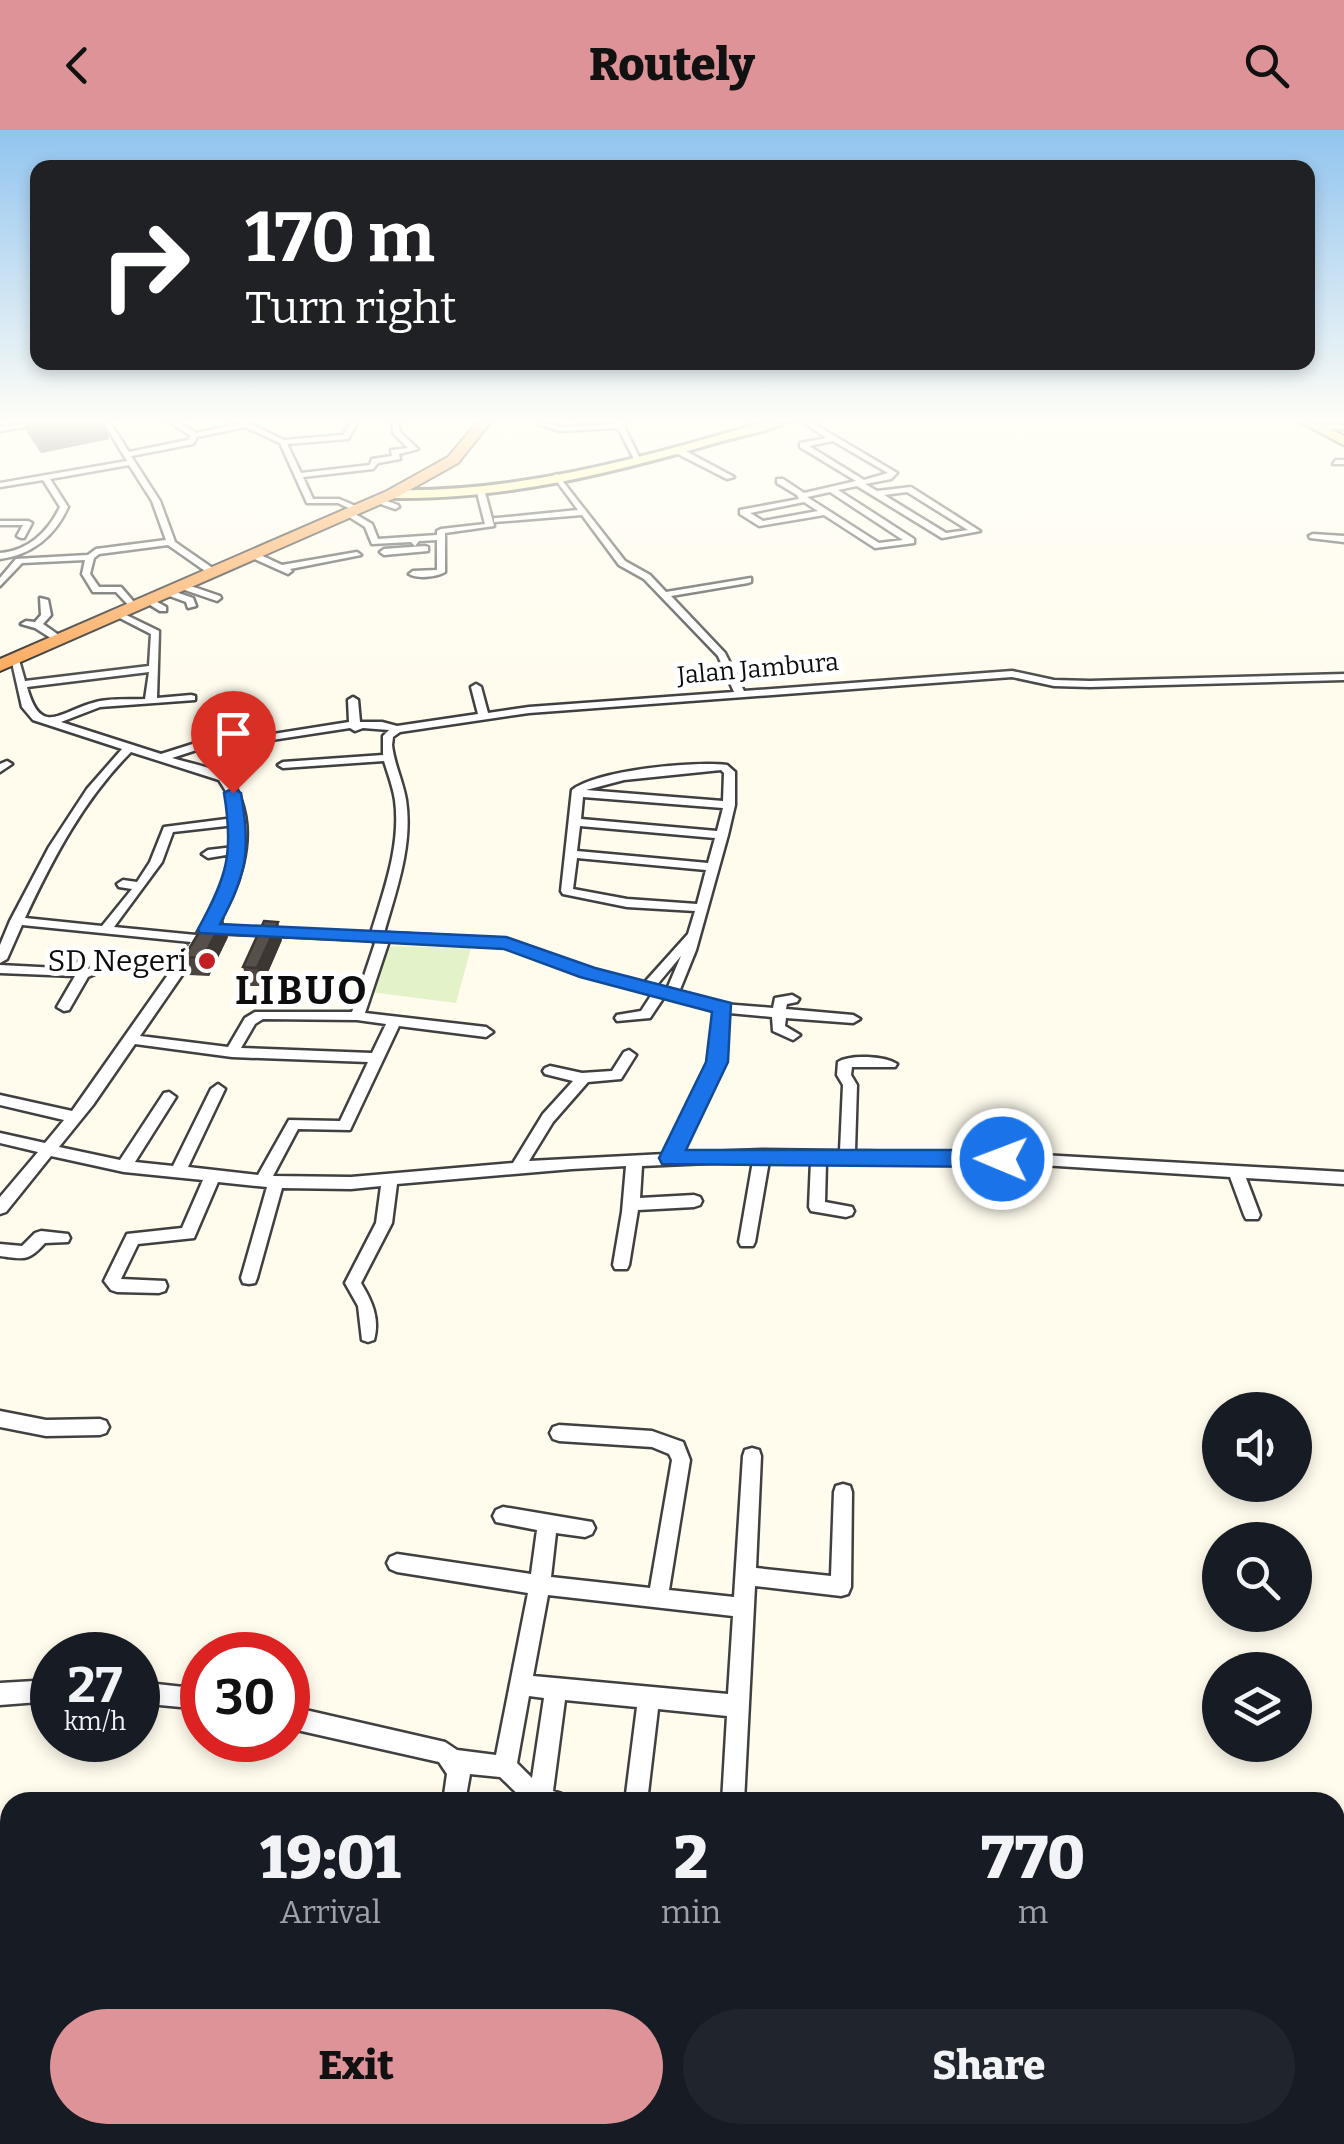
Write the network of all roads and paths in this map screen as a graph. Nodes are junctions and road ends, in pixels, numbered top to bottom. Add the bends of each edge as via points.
1 (62, 512) edge
2 (160, 512) edge
3 (349, 512) edge
4 (352, 512) edge
5 (486, 512) edge
6 (584, 512) joint
7 (744, 512) edge
8 (825, 512) joint
9 (866, 512) edge
10 (906, 512) edge
11 (945, 512) edge
12 (496, 520) dead end
13 (0, 523) edge
14 (21, 536) dead end
15 (441, 536) junction
16 (1312, 536) dead end
17 (1344, 539) edge
18 (170, 542) junction
19 (413, 544) junction
20 (384, 547) junction
21 (425, 549) dead end
22 (91, 551) junction
23 (251, 554) junction
24 (0, 556) edge
25 (18, 558) junction
26 (357, 559) dead end
27 (383, 564) dead end
28 (211, 571) junction
29 (413, 574) junction
30 (748, 580) dead end
31 (0, 583) edge
32 (414, 589) dead end
33 (664, 595) junction
34 (166, 597) junction
35 (217, 598) dead end
36 (43, 600) dead end
37 (191, 606) dead end
38 (126, 612) junction
39 (60, 640) junction
40 (4, 664) edge
41 (154, 668) junction
42 (1344, 676) edge
43 (20, 685) junction
44 (476, 688) dead end
45 (739, 692) junction
46 (191, 698) dead end
47 (353, 700) dead end
48 (148, 702) junction
49 (230, 710) dead end
50 (484, 716) junction
51 (50, 724) junction
52 (354, 728) junction
53 (397, 729) junction
54 (226, 737) junction
55 (128, 749) junction
56 (162, 758) junction
57 (387, 758) junction
58 (284, 765) dead end
59 (670, 772) junction
60 (578, 793) junction
61 (670, 800) junction
62 (729, 805) junction
63 (239, 821) junction
64 (577, 822) junction
65 (722, 835) junction
66 (239, 850) junction
67 (208, 854) dead end
68 (574, 854) junction
69 (713, 867) junction
70 (123, 884) dead end
71 (140, 886) junction
72 (698, 914) junction
73 (16, 921) junction
74 (106, 930) junction
75 (204, 934) junction
76 (690, 937) junction
77 (379, 940) junction
78 (74, 954) dead end
79 (0, 959) edge
80 (0, 969) edge
81 (62, 972) junction
82 (659, 992) junction
83 (792, 999) dead end
84 (64, 1006) dead end
85 (723, 1008) junction
86 (778, 1013) junction
87 (357, 1016) junction
88 (622, 1018) dead end
89 (853, 1019) dead end
90 (394, 1020) junction
91 (486, 1032) dead end
92 (792, 1035) dead end
93 (131, 1040) junction
94 (232, 1052) junction
95 (628, 1055) dead end
96 (379, 1058) junction
97 (890, 1064) dead end
98 (550, 1070) dead end
99 (583, 1078) junction
100 (218, 1089) dead end
101 (169, 1097) dead end
102 (0, 1100) edge
103 (76, 1117) junction
104 (0, 1138) edge
105 (49, 1149) junction
106 (762, 1155) junction
107 (819, 1156) junction
108 (847, 1156) junction
109 (670, 1158) junction
110 (634, 1160) junction
111 (124, 1166) junction
112 (517, 1168) junction
113 (177, 1173) junction
114 (1237, 1174) junction
115 (212, 1178) junction
116 (1344, 1178) edge
117 (390, 1180) junction
118 (269, 1182) junction
119 (694, 1201) dead end
120 (634, 1204) junction
121 (0, 1208) edge
122 (846, 1211) dead end
123 (1252, 1215) dead end
124 (62, 1238) dead end
125 (747, 1242) dead end
126 (0, 1250) edge
127 (621, 1264) dead end
128 (249, 1278) dead end
129 (159, 1286) dead end
130 (368, 1335) dead end
131 (0, 1419) edge
132 (100, 1428) dead end
133 (559, 1433) dead end
134 (752, 1456) dead end
135 (843, 1492) dead end
136 (503, 1516) dead end
137 (547, 1523) junction
138 (585, 1528) dead end
139 (398, 1563) dead end
140 (746, 1576) junction
141 (540, 1585) junction
142 (658, 1598) junction
143 (744, 1608) junction
144 (522, 1685) junction
145 (556, 1688) junction
146 (30, 1692) edge
147 (0, 1694) edge
148 (649, 1697) junction
149 (738, 1706) junction
150 (310, 1722) edge
151 (454, 1761) junction
152 (506, 1766) junction
153 (456, 1792) edge
154 (531, 1792) edge
155 (541, 1792) edge
156 (637, 1792) edge
157 (734, 1792) edge

1 - 25 street
2 - 18 street
3 - 23 highway
4 - 20 street
5 - 15 street via 490,526
6 - 12 street
6 - 33 street via 622,563 648,576
7 - 8 street via 762,524
8 - 9 street via 878,546 911,541
10 - 11 street via 945,536 976,531
13 - 14 street via 28,523
15 - 19 street
15 - 29 street via 441,572
16 - 17 street
18 - 22 street
18 - 28 street
19 - 20 street
19 - 21 street
19 - 29 street
20 - 27 street
22 - 25 street
22 - 38 street via 86,574 96,590 118,589
23 - 26 street via 287,570
23 - 28 highway
24 - 25 street
25 - 31 street
28 - 34 highway
29 - 32 street
30 - 33 street
33 - 45 street via 722,655
34 - 35 street
34 - 37 street via 190,600
34 - 38 highway
36 - 39 street via 46,615 32,624
38 - 39 highway
38 - 41 street via 156,633
39 - 40 highway
40 - 43 street
41 - 43 street
41 - 48 street
42 - 45 street, Jalan Jambura via 1058,684 1012,674
43 - 51 street via 26,707
44 - 50 street
45 - 50 street, Jalan Jambura
46 - 48 street
47 - 52 street
48 - 51 street via 100,704
49 - 54 street
50 - 53 street, Jalan Jambura
51 - 55 street
52 - 53 street, Jalan Jambura
52 - 54 street, Jalan Jambura via 237,743
53 - 57 street via 386,739
54 - 56 street, Jalan Jambura
55 - 56 street
55 - 73 street via 101,776
56 - 63 street via 223,778
57 - 58 street
57 - 77 street via 402,814
59 - 60 street via 583,785
59 - 61 street
59 - 62 street via 726,768
60 - 61 street
60 - 64 street
61 - 62 street
62 - 65 street
63 - 66 street
63 - 71 street via 168,829
64 - 65 street
64 - 68 street
65 - 69 street
66 - 67 street
66 - 75 street via 233,881
68 - 69 street
68 - 72 street via 567,891
69 - 72 street
70 - 71 street
71 - 74 street
72 - 76 street
73 - 74 street
73 - 79 street
74 - 75 street
75 - 77 street
75 - 93 street
76 - 82 street
76 - 82 street
77 - 82 street via 506,943
77 - 87 street
78 - 81 street
80 - 81 street
81 - 84 street via 87,973
82 - 85 street
82 - 88 street via 645,1015
83 - 86 street via 780,1000
85 - 86 street
85 - 109 street via 717,1062
86 - 89 street
86 - 92 street via 778,1028
87 - 90 street
87 - 94 street via 260,1014
90 - 91 street
90 - 96 street
93 - 94 street
93 - 103 street
94 - 96 street
95 - 99 street via 616,1076
96 - 118 street via 344,1126 293,1118
97 - 108 street via 845,1062
98 - 99 street
99 - 112 street
100 - 113 street
101 - 111 street
102 - 103 street
103 - 105 street
104 - 105 street
105 - 111 street
105 - 121 street
106 - 107 street
106 - 109 street
106 - 125 street
107 - 108 street
107 - 122 street via 818,1207
108 - 114 street
109 - 110 street
110 - 112 street
110 - 120 street
111 - 113 street
112 - 117 street
113 - 115 street
114 - 116 street
114 - 123 street
115 - 118 street
115 - 129 street via 188,1234 133,1238 112,1281
117 - 118 street
117 - 130 street via 384,1223 353,1283 366,1306
118 - 128 street
119 - 120 street
120 - 127 street via 626,1217
124 - 126 street via 41,1237 26,1253
131 - 132 street
133 - 142 street via 652,1440 679,1454
134 - 140 street
135 - 140 street via 840,1587
136 - 137 street
137 - 138 street
137 - 141 street
139 - 141 street
140 - 143 street
141 - 142 street
141 - 144 street
142 - 143 street
143 - 149 street
144 - 145 street
144 - 152 street
145 - 148 street
145 - 155 street
146 - 147 street
148 - 149 street
148 - 156 street
149 - 157 street
150 - 151 street via 445,1753
151 - 152 street
151 - 153 street
152 - 154 street

